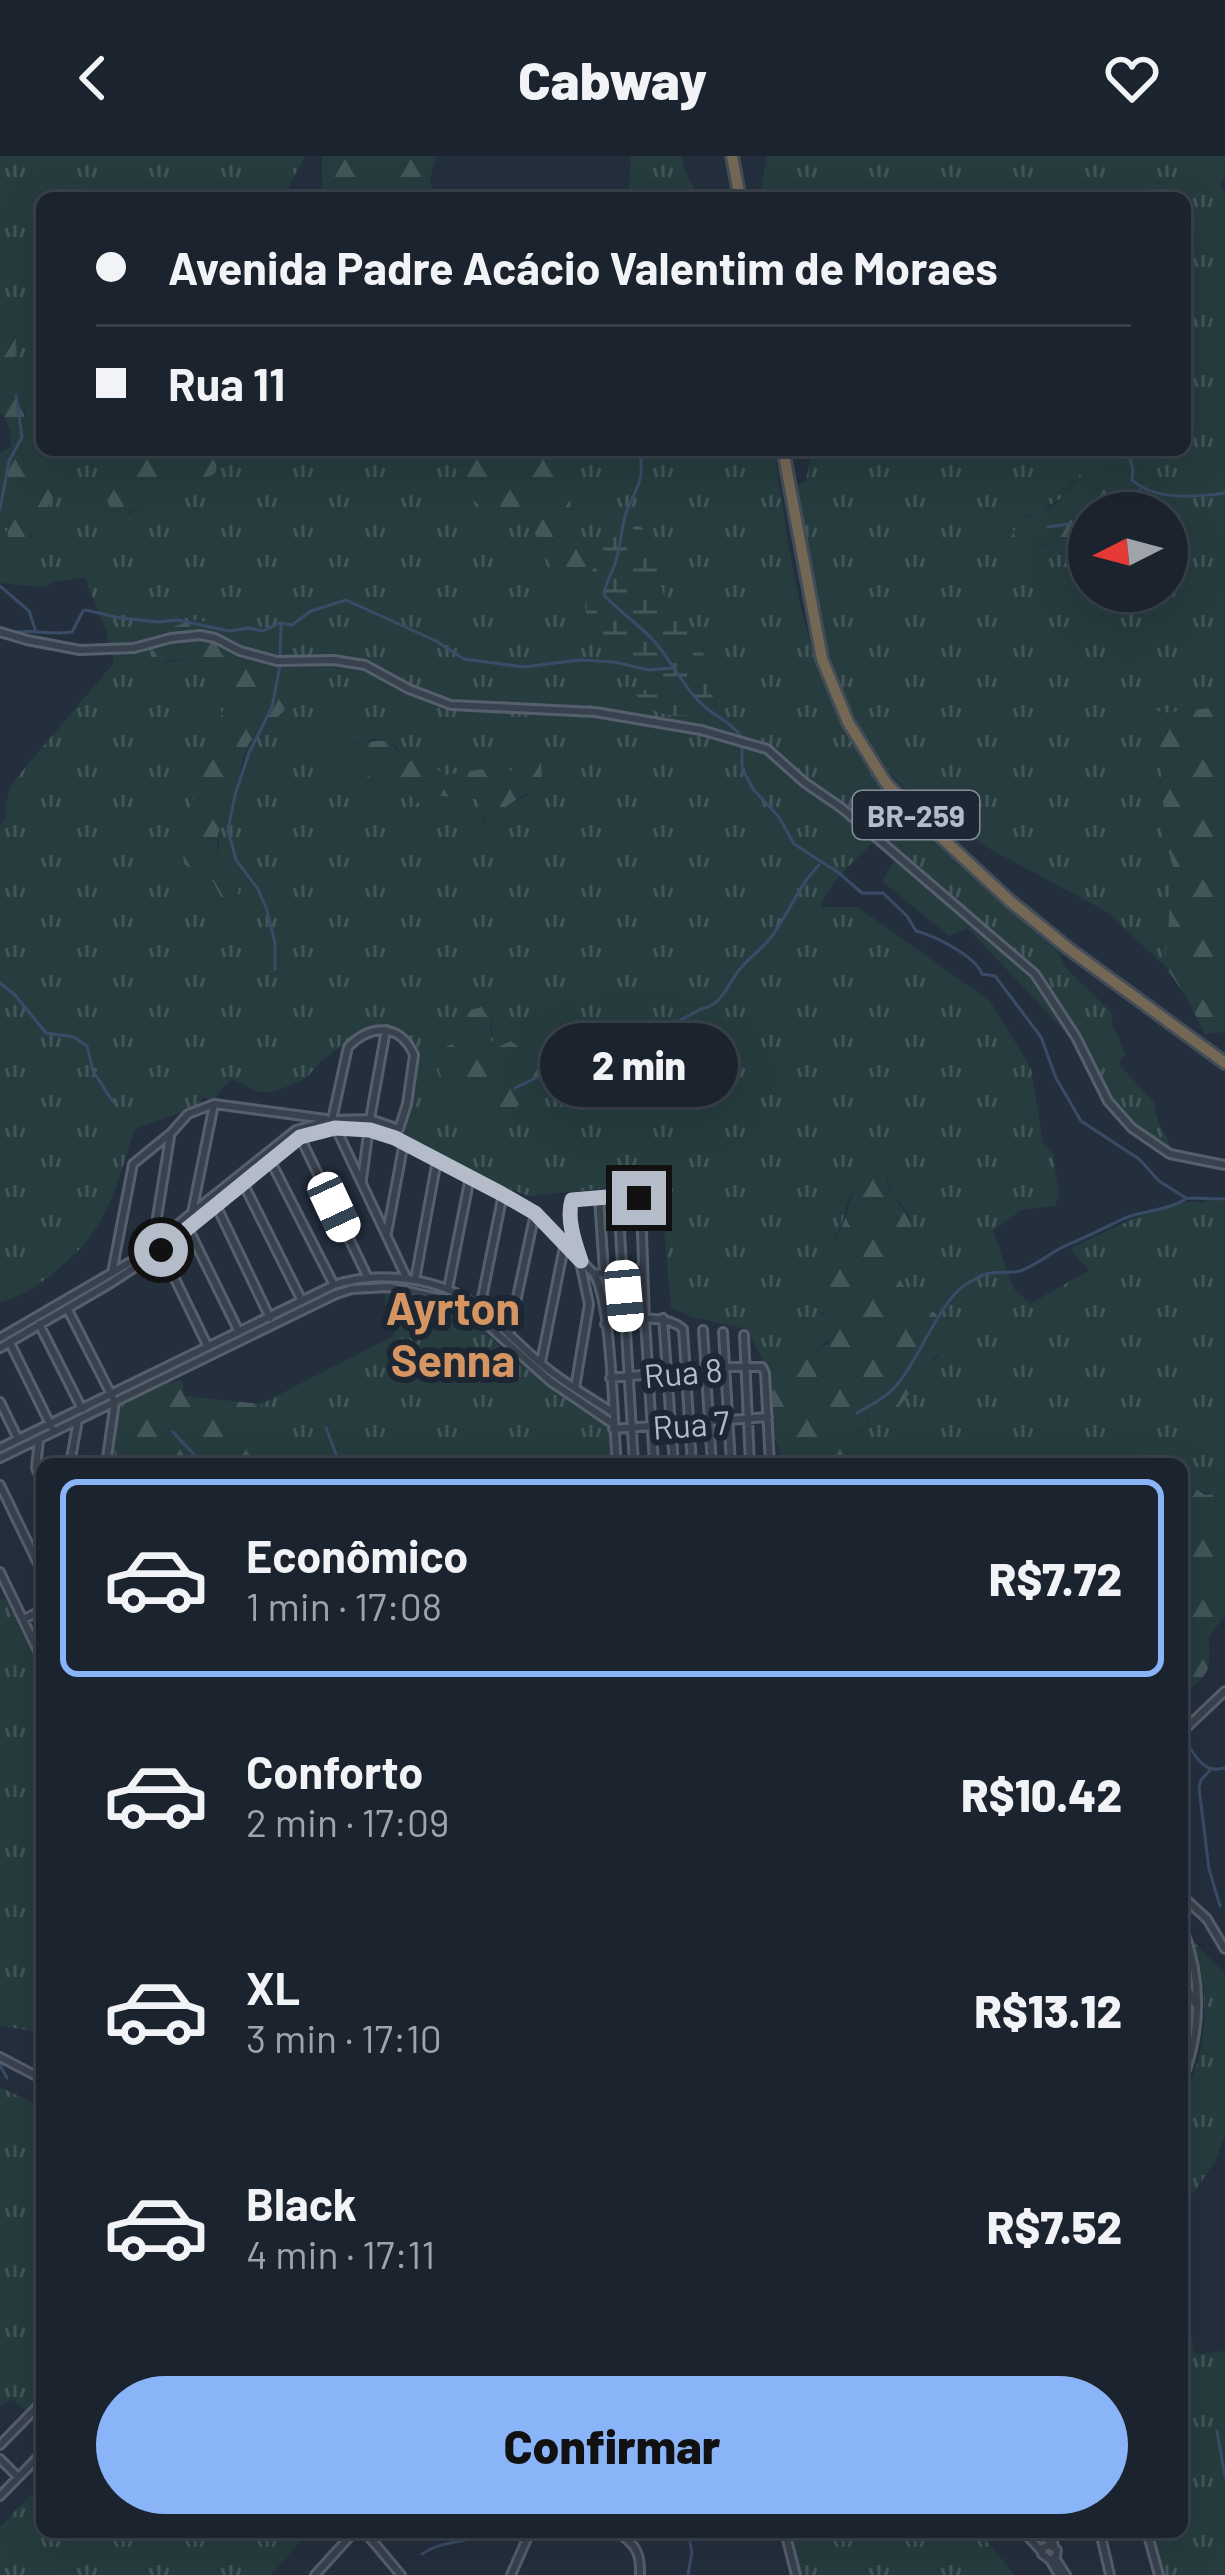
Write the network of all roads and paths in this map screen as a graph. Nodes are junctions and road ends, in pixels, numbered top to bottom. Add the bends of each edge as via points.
1 (732, 156) edge
2 (739, 192) edge
3 (784, 456) edge
4 (0, 632) edge
5 (386, 1030) junction
6 (1225, 1063) edge
7 (214, 1104) junction
8 (370, 1119) junction
9 (332, 1123) junction
10 (370, 1130) junction
11 (171, 1133) junction
12 (399, 1136) junction
13 (300, 1137) junction
14 (267, 1157) junction
15 (437, 1160) junction
16 (1225, 1165) edge
17 (470, 1177) junction
18 (243, 1183) junction
19 (362, 1183) junction
20 (502, 1194) junction
21 (618, 1197) junction
22 (599, 1198) junction
23 (216, 1204) junction
24 (535, 1213) junction
25 (191, 1222) junction
26 (387, 1235) junction
27 (565, 1242) junction
28 (157, 1248) junction
29 (581, 1261) junction
30 (133, 1264) junction
31 (643, 1268) junction
32 (622, 1270) junction
33 (604, 1272) junction
34 (112, 1273) junction
35 (594, 1274) junction
36 (368, 1278) junction
37 (412, 1284) junction
38 (334, 1286) junction
39 (448, 1289) junction
40 (302, 1301) junction
41 (66, 1305) junction
42 (480, 1308) junction
43 (270, 1318) junction
44 (663, 1318) junction
45 (645, 1320) junction
46 (626, 1322) junction
47 (40, 1324) junction
48 (605, 1324) junction
49 (703, 1330) dead end
50 (239, 1332) junction
51 (723, 1332) dead end
52 (509, 1335) junction
53 (744, 1335) dead end
54 (0, 1338) edge
55 (10, 1342) junction
56 (208, 1347) junction
57 (0, 1348) edge
58 (540, 1364) junction
59 (725, 1367) junction
60 (744, 1367) junction
61 (705, 1370) junction
62 (686, 1372) junction
63 (667, 1374) junction
64 (648, 1375) junction
65 (629, 1376) junction
66 (610, 1378) junction
67 (575, 1388) junction
68 (114, 1399) junction
69 (0, 1402) edge
70 (82, 1409) junction
71 (612, 1412) junction
72 (768, 1417) junction
73 (78, 1420) junction
74 (747, 1420) junction
75 (728, 1422) junction
76 (710, 1423) junction
77 (689, 1425) junction
78 (613, 1426) junction
79 (671, 1426) junction
80 (652, 1427) junction
81 (52, 1428) junction
82 (632, 1429) junction
83 (39, 1438) junction
84 (18, 1439) junction
85 (0, 1448) edge
86 (0, 1458) edge
87 (37, 1458) edge
88 (71, 1458) edge
89 (107, 1458) edge
90 (616, 1458) edge
91 (634, 1458) edge
92 (654, 1458) edge
93 (674, 1458) edge
94 (692, 1458) edge
95 (712, 1458) edge
96 (731, 1458) edge
97 (750, 1458) edge
98 (770, 1458) edge
99 (0, 1485) edge
100 (36, 1560) edge
101 (0, 1572) edge
102 (0, 1592) edge
103 (10, 1594) junction
104 (36, 1613) edge
105 (22, 1619) junction
106 (36, 1647) edge
107 (1225, 1691) edge
108 (1188, 1718) edge
109 (1192, 1722) junction
110 (1188, 1726) edge
111 (1188, 1902) edge
112 (1188, 1946) edge
113 (1225, 1949) edge
114 (1188, 1989) edge
115 (1197, 2006) junction
116 (0, 2057) edge
117 (1188, 2065) edge
118 (36, 2075) edge
119 (36, 2408) edge
120 (0, 2445) edge
121 (0, 2459) edge
122 (36, 2459) edge
123 (18, 2477) junction
124 (0, 2496) edge
125 (349, 2538) edge
126 (370, 2538) edge
127 (527, 2538) edge
128 (624, 2538) edge
129 (787, 2538) edge
130 (1029, 2538) edge
131 (1049, 2538) edge
132 (1101, 2538) edge
133 (1150, 2538) edge
134 (1051, 2545) junction
135 (1042, 2552) junction
136 (1052, 2559) junction
137 (315, 2575) edge
138 (401, 2575) edge
139 (511, 2575) edge
140 (640, 2575) edge
141 (796, 2575) edge
142 (1062, 2575) edge
143 (1110, 2575) edge
144 (1159, 2575) edge

1 - 2 highway
3 - 6 highway, BR-259 via 822,659 886,783 1010,901
4 - 16 street via 93,651 200,635 266,659 365,665 451,705 595,712 767,749 1035,974 1108,1101 1139,1135 1171,1154
5 - 8 street
5 - 9 street via 348,1046
5 - 12 street via 414,1055
7 - 9 street
7 - 11 street
7 - 25 street
8 - 9 street
8 - 10 street
8 - 12 street
9 - 10 street
9 - 13 street
9 - 14 street via 296,1130
9 - 19 street
10 - 12 street
10 - 19 street
11 - 28 street
11 - 34 street via 134,1164
12 - 15 street
12 - 26 street
13 - 14 street
13 - 36 street
14 - 18 street
14 - 25 street
14 - 38 street
15 - 17 street
15 - 37 street
17 - 20 street
17 - 39 street
18 - 23 street
18 - 40 street
19 - 26 street
20 - 24 street
20 - 42 street
21 - 22 street
21 - 31 street via 641,1203
21 - 32 street
22 - 29 street via 575,1199 569,1208
22 - 33 street
23 - 25 street
23 - 43 street
24 - 27 street
24 - 52 street
25 - 28 street
25 - 50 street
26 - 37 street
27 - 29 street
27 - 58 street
28 - 30 street
28 - 56 street
29 - 35 street
29 - 67 street via 589,1304
30 - 34 street
30 - 41 street
31 - 32 street
31 - 45 street
32 - 33 street
32 - 46 street
33 - 35 street
34 - 41 street
35 - 48 street
36 - 37 street
36 - 38 street
37 - 39 street
37 - 68 street via 336,1294
37 - 78 street via 474,1313
38 - 40 street
39 - 42 street
40 - 43 street
41 - 47 street
41 - 54 street
41 - 68 street
42 - 52 street
43 - 50 street
44 - 45 street
44 - 62 street via 684,1331
44 - 63 street
45 - 46 street
45 - 64 street
46 - 48 street
46 - 65 street
47 - 55 street
47 - 70 street
48 - 66 street
49 - 61 street
50 - 56 street
51 - 59 street
52 - 58 street
53 - 60 street
55 - 57 street
55 - 81 street
56 - 68 street
58 - 67 street
59 - 60 street, Rua 8
59 - 61 street, Rua 8
59 - 75 street
60 - 72 street, Rua 8 via 766,1373
60 - 74 street
61 - 62 street, Rua 8
61 - 76 street
62 - 63 street, Rua 8
62 - 77 street
63 - 64 street, Rua 8
63 - 79 street
64 - 65 street, Rua 8
64 - 80 street
65 - 66 street, Rua 8
65 - 82 street
66 - 71 street
67 - 71 street
68 - 70 street
68 - 73 street
68 - 89 street
69 - 84 street
70 - 81 street
71 - 78 street
72 - 74 street, Rua 7
72 - 98 street
73 - 81 street
73 - 88 street
74 - 75 street, Rua 7
74 - 97 street
75 - 76 street, Rua 7
75 - 96 street
76 - 77 street, Rua 7
76 - 95 street
77 - 79 street, Rua 7
77 - 94 street
78 - 82 street, Rua 7
78 - 90 street
79 - 80 street, Rua 7
79 - 93 street
80 - 82 street, Rua 7
80 - 92 street
81 - 83 street
81 - 84 street
82 - 91 street
83 - 86 street
83 - 87 street
84 - 85 street
99 - 100 street
101 - 103 street
102 - 103 street
103 - 105 street
104 - 105 street
105 - 106 street
107 - 109 street
108 - 109 street
109 - 110 street
111 - 113 street
112 - 115 street
114 - 115 street
115 - 117 street
116 - 118 street
119 - 120 street
121 - 123 street
122 - 123 street
123 - 124 street
125 - 137 street
126 - 138 street
127 - 139 street
128 - 140 street via 638,2550
129 - 141 street
130 - 135 street
131 - 134 street
132 - 143 street
133 - 144 street
134 - 135 street
134 - 136 street
135 - 136 street
136 - 142 street

